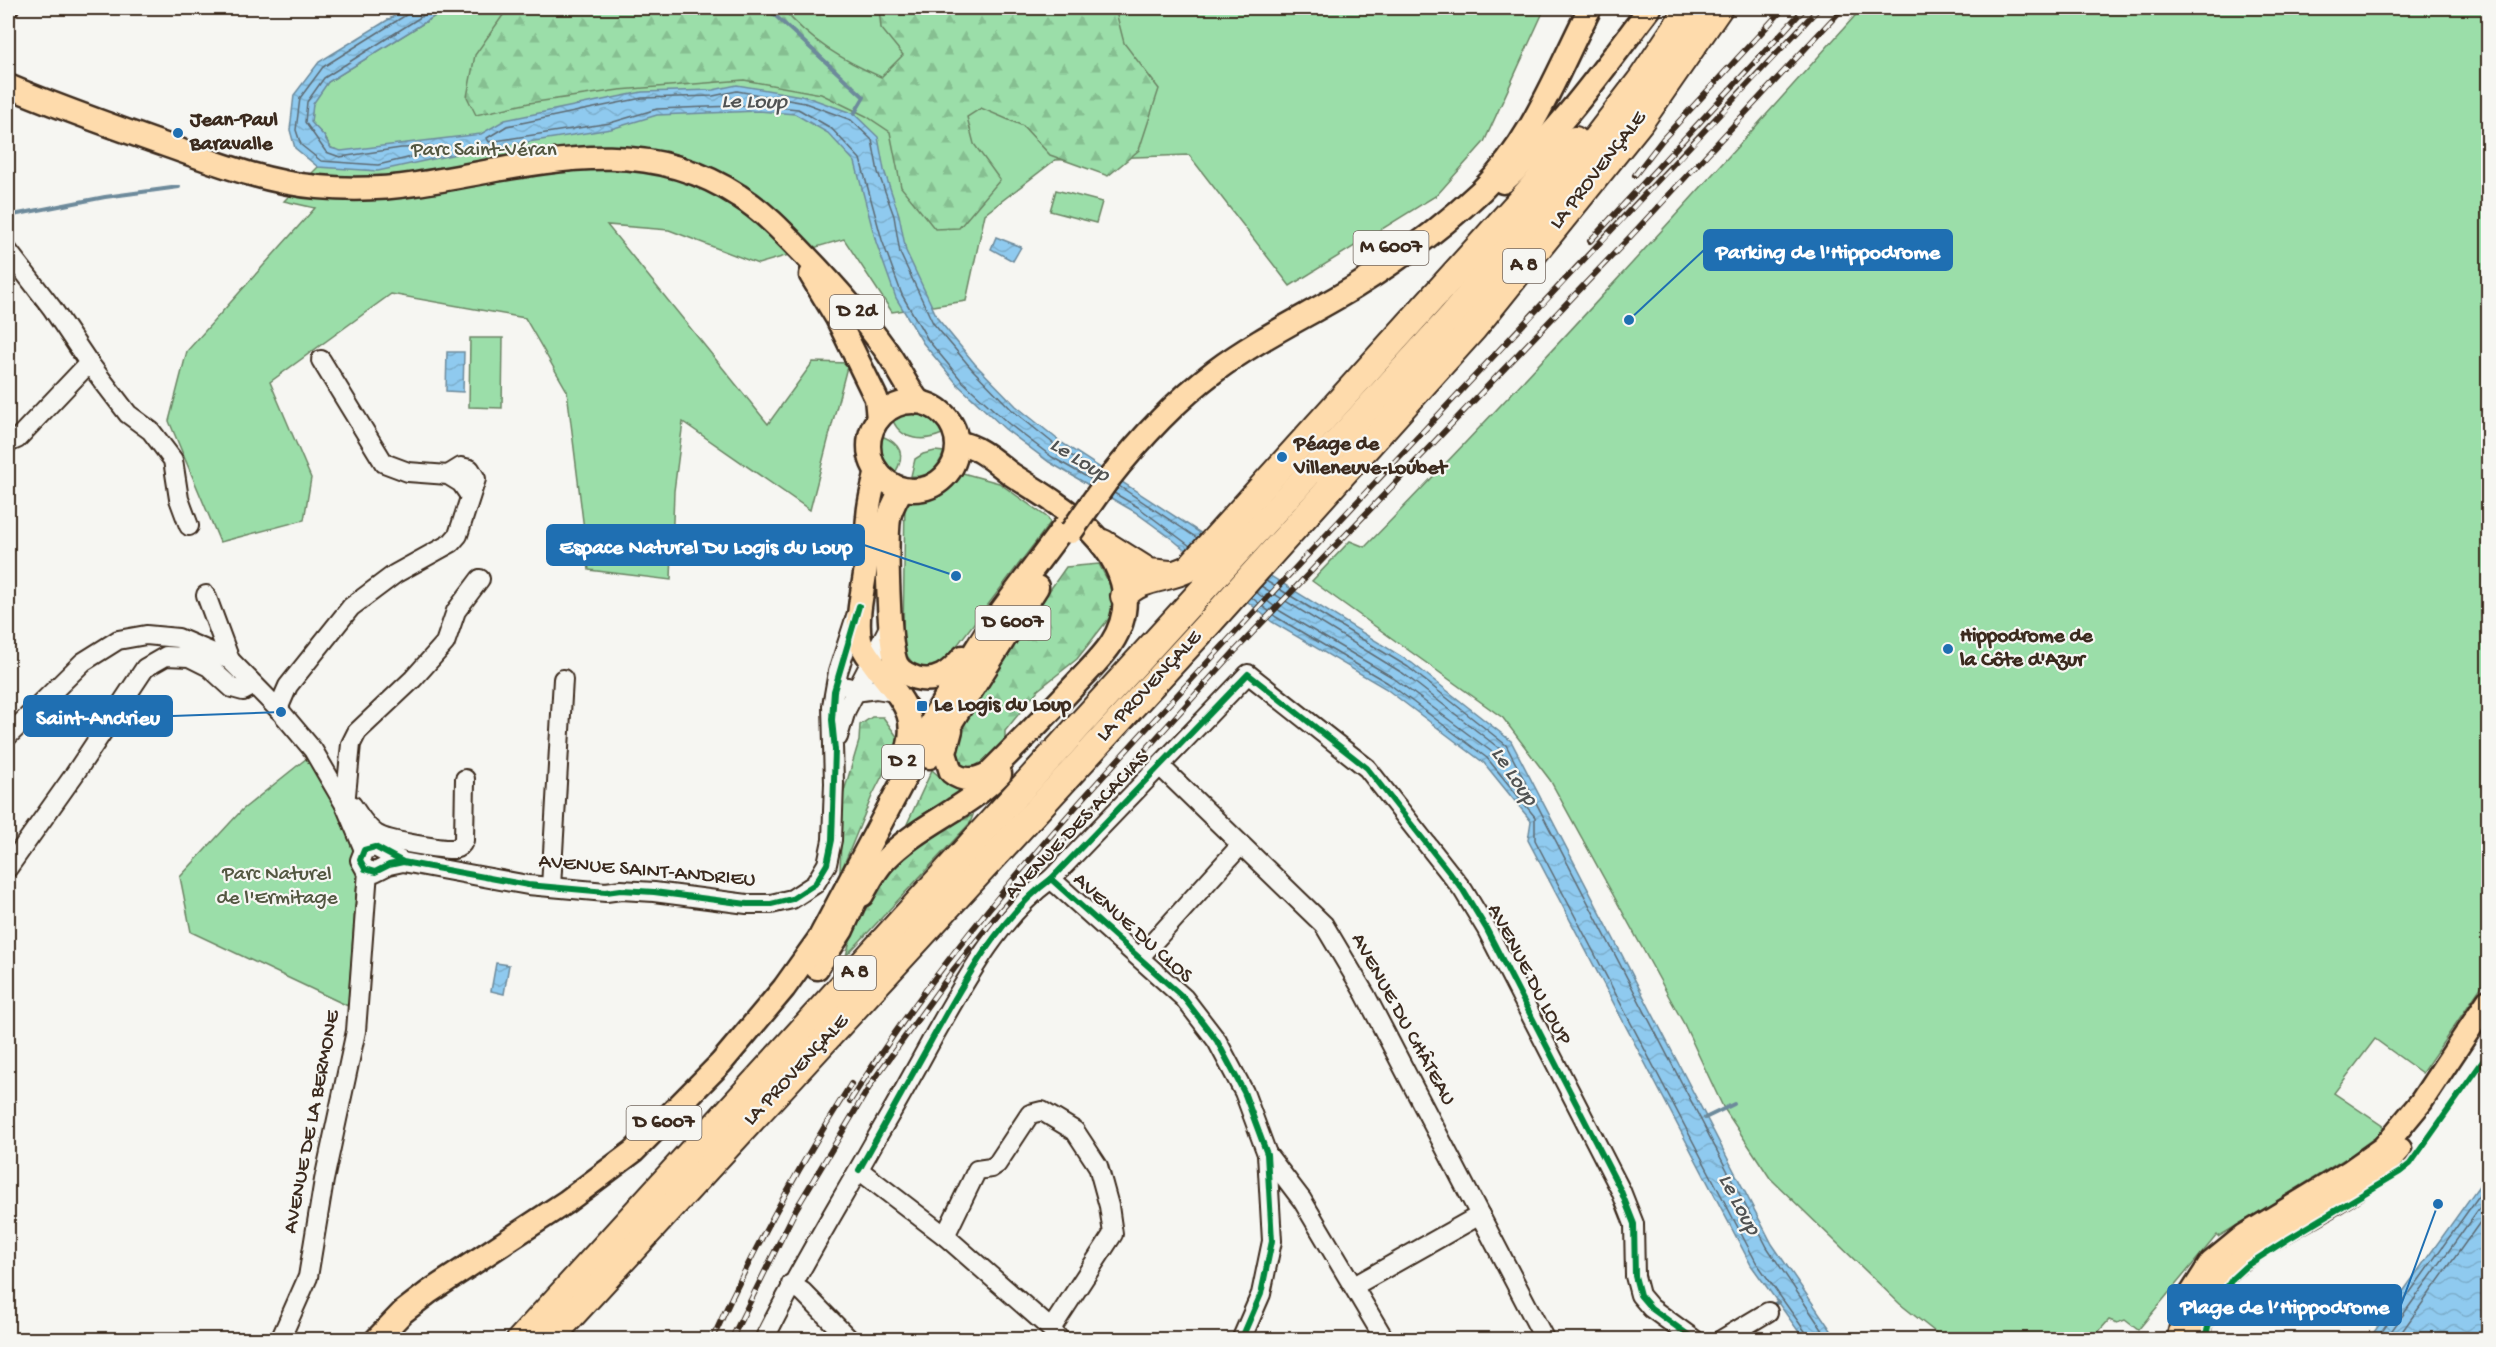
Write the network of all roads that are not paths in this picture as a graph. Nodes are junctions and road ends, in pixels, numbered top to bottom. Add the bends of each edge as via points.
1 (1576, 8) edge
2 (1590, 8) edge
3 (1650, 8) edge
4 (1683, 8) edge
5 (1689, 8) edge
6 (1719, 8) edge
7 (8, 76) edge
8 (8, 86) edge
9 (84, 116) junction
10 (1482, 190) junction
11 (782, 231) junction
12 (8, 252) edge
13 (321, 360) dead end
14 (89, 363) junction
15 (919, 402) junction
16 (878, 419) junction
17 (1143, 431) junction
18 (957, 442) junction
19 (8, 443) edge
20 (951, 470) junction
21 (877, 471) junction
22 (1010, 473) junction
23 (1103, 479) joint
24 (902, 489) junction
25 (189, 526) dead end
26 (1067, 530) junction
27 (1103, 543) junction
28 (1183, 570) junction
29 (480, 579) dead end
30 (206, 596) dead end
31 (1124, 596) junction
32 (859, 606) junction
33 (993, 622) junction
34 (890, 625) junction
35 (230, 660) junction
36 (872, 661) junction
37 (838, 672) junction
38 (1248, 674) joint
39 (563, 679) dead end
40 (898, 682) junction
41 (254, 685) junction
42 (855, 692) junction
43 (278, 710) junction
44 (957, 715) junction
45 (1036, 726) junction
46 (8, 736) edge
47 (835, 750) junction
48 (1160, 766) junction
49 (465, 779) dead end
50 (346, 800) junction
51 (875, 832) junction
52 (1240, 846) junction
53 (378, 864) junction
54 (8, 868) edge
55 (1051, 879) junction
56 (550, 887) junction
57 (853, 909) junction
58 (1140, 957) junction
59 (2488, 1001) edge
60 (2488, 1027) edge
61 (1267, 1154) junction
62 (859, 1170) junction
63 (1480, 1215) junction
64 (945, 1236) junction
65 (624, 1258) junction
66 (791, 1284) junction
67 (1354, 1286) junction
68 (1768, 1312) dead end
69 (1056, 1334) edge
70 (280, 1340) edge
71 (376, 1340) edge
72 (394, 1340) edge
73 (520, 1340) edge
74 (549, 1340) edge
75 (568, 1340) edge
76 (764, 1340) edge
77 (849, 1340) edge
78 (1241, 1340) edge
79 (1385, 1340) edge
80 (1545, 1340) edge
81 (1695, 1340) edge
82 (1721, 1340) edge
83 (2178, 1340) edge
84 (2197, 1340) edge

1 - 17 main road, M 6007 via 1513,137 1481,178 1455,202 1352,275 1212,362 1173,394
2 - 10 main road, M 6007 via 1537,117
3 - 10 main road via 1528,160 1497,187
4 - 28 highway via 1557,160
5 - 73 highway, LA PROVENÇALE / A 8 via 1640,81 1551,197 1451,317
6 - 65 highway, LA PROVENÇALE / A 8 via 1640,122 1473,328 1209,623
7 - 9 main road, D 2d
8 - 9 main road, D 2d
9 - 11 main road, D 2d via 215,162 314,187 380,189 531,162 625,158 694,173 723,186
10 - 17 main road, M 6007 via 1412,250 1216,371
11 - 15 main road, D 2d via 870,327
11 - 16 main road, D 2d via 840,324 876,398
12 - 14 street
13 - 43 street via 384,463 408,471 448,475 471,496 458,536 395,574 351,608 288,686
14 - 19 street
14 - 25 street via 128,414 151,431 173,460 179,499
15 - 16 main road via 900,403
15 - 18 main road via 946,416
16 - 21 main road via 868,443
17 - 23 main road, M 6007
18 - 20 main road
18 - 22 main road via 992,457
20 - 22 main road via 987,467
20 - 24 main road via 923,489
21 - 24 main road
21 - 32 main road, D 2 via 869,507 866,567
22 - 27 main road via 1070,512
23 - 26 main road, D 6007, bridge
24 - 34 main road, D 2 via 889,517
26 - 33 main road, D 6007
26 - 44 main road, D 6007
27 - 28 highway via 1149,572
27 - 31 main road via 1120,574
28 - 31 highway via 1140,583
29 - 50 street via 456,611 445,643 357,732 351,744
30 - 35 street
31 - 45 main road via 1122,616 1111,644
32 - 36 main road, D 2 via 860,638
32 - 37 street, AVENUE SAINT-ANDRIEU / D 2
33 - 40 main road via 947,673 929,680 910,676
33 - 51 main road, D 6007 via 936,713
34 - 36 street, D 2
34 - 40 main road, D 2
35 - 41 street
35 - 46 street via 178,638 146,635 118,640 83,662
36 - 37 street via 855,662
36 - 40 main road, D 2
36 - 42 street, D 2
37 - 42 street
37 - 47 street, AVENUE SAINT-ANDRIEU / D 2 via 832,713
38 - 48 street, AVENUE DES ACACIAS
38 - 81 street, AVENUE DU LOUP via 1367,768 1463,890 1622,1191 1634,1224 1635,1276 1640,1294 1651,1308
39 - 56 street
40 - 42 street
40 - 51 main road, D 2 via 911,720 911,741
41 - 43 street
41 - 54 street via 243,691 232,688 209,667 189,657 166,656 145,668
42 - 47 street, D 2
43 - 50 street via 313,750
44 - 45 main road via 945,745 945,761 956,776 968,779 989,773
44 - 57 main road, D 6007 via 904,803
45 - 57 main road via 1026,746 980,792 911,838 883,862
47 - 56 street, AVENUE SAINT-ANDRIEU / D 2 via 832,840 826,864 815,884 792,899 747,904 654,892
48 - 52 street, AVENUE DU CHÂTEAU
48 - 55 street, AVENUE DES ACACIAS
49 - 50 street via 464,840 454,849 379,836
50 - 53 street, AVENUE SAINT-ANDRIEU via 364,850 375,847
51 - 71 main road, D 6007 via 807,956 721,1064 673,1115 602,1177 429,1292
52 - 58 street
52 - 63 street, AVENUE DU CHÂTEAU via 1324,925 1365,994
53 - 56 street, AVENUE SAINT-ANDRIEU / D 2 via 403,862
53 - 70 street, AVENUE DE LA BERMONE via 356,1031 308,1277
55 - 58 street, AVENUE DU CLOS
55 - 62 street, AVENUE DES ACACIAS via 1025,901 973,969
57 - 72 main road, D 6007 via 823,960 731,1068 644,1159 521,1250 435,1305
58 - 61 street, AVENUE DU CLOS via 1184,998 1217,1041 1244,1092
59 - 83 main road via 2421,1102 2383,1148 2244,1236 2211,1263 2189,1297
60 - 84 main road via 2430,1113 2393,1158 2359,1187 2256,1249 2226,1273 2207,1301
61 - 67 street via 1302,1200
61 - 78 street, AVENUE DU CLOS via 1272,1240 1261,1294
62 - 64 street
62 - 66 street, AVENUE DES ACACIAS
63 - 67 street
63 - 80 street, AVENUE DU CHÂTEAU
64 - 69 street
64 - 69 street via 978,1170 997,1164 1030,1114 1042,1111 1075,1131 1098,1166 1113,1234
65 - 74 highway, LA PROVENÇALE / A 8
65 - 75 highway
66 - 76 street, AVENUE DES ACACIAS
66 - 77 street
67 - 79 street
68 - 82 street

